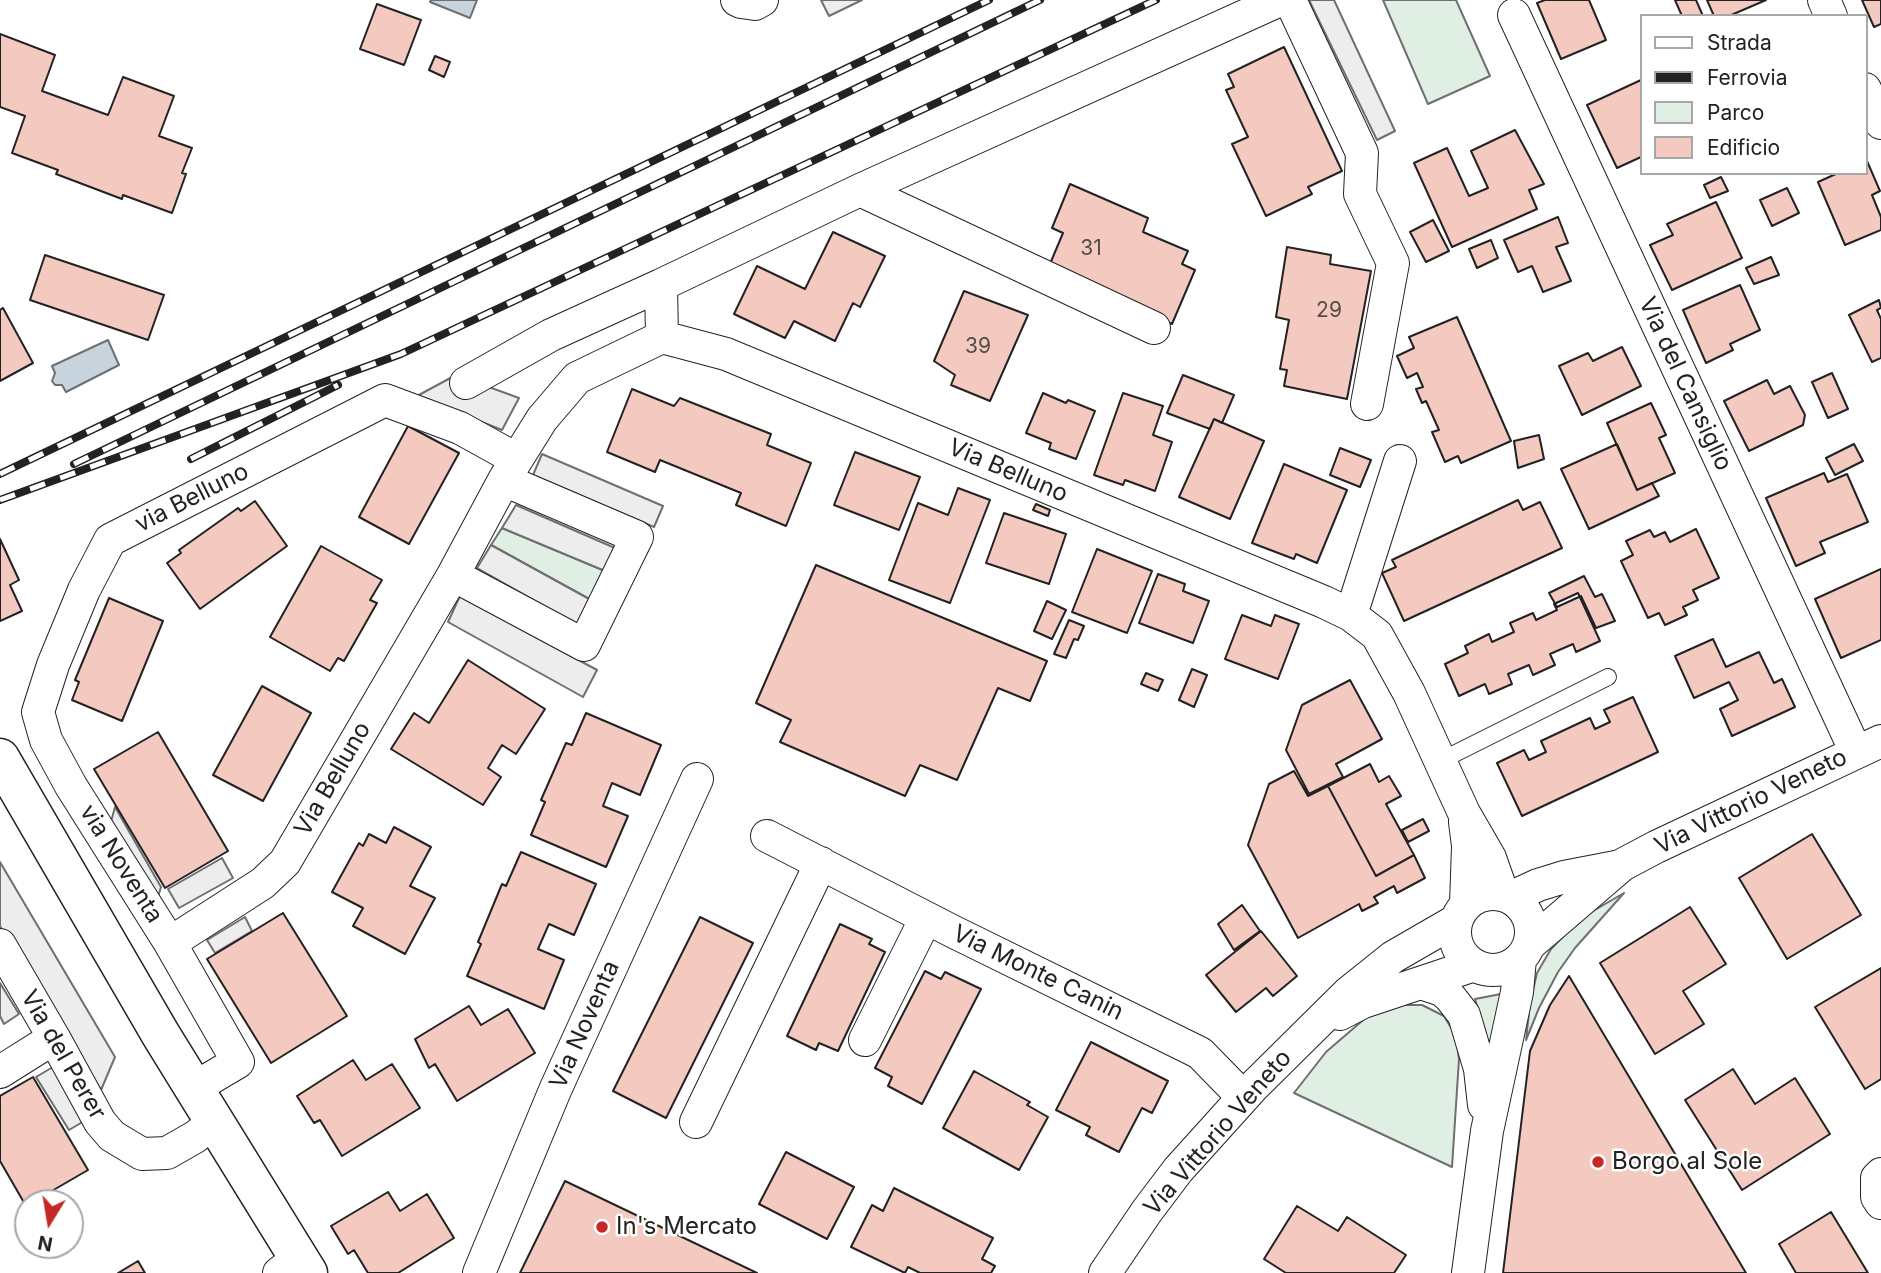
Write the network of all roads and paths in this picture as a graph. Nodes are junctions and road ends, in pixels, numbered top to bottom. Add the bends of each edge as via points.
1 (737, 0) edge
2 (762, 0) edge
3 (1280, 0) edge
4 (1290, 0) edge
5 (1514, 15) dead end
6 (1867, 93) edge
7 (1881, 123) edge
8 (860, 190) junction
9 (661, 285) junction
10 (1154, 328) dead end
11 (662, 337) junction
12 (466, 383) dead end
13 (1367, 404) dead end
14 (1400, 461) dead end
15 (510, 470) junction
16 (453, 575) junction
17 (1351, 615) junction
18 (1608, 677) dead end
19 (1869, 746) edge
20 (0, 758) edge
21 (1440, 761) junction
22 (696, 779) dead end
23 (71, 786) joint
24 (1464, 813) junction
25 (767, 836) dead end
26 (821, 863) junction
27 (1622, 865) junction
28 (1506, 897) junction
29 (1462, 913) junction
30 (926, 918) junction
31 (170, 943) junction
32 (0, 945) edge
33 (1525, 951) junction
34 (1474, 965) junction
35 (1422, 984) junction
36 (1311, 1030) junction
37 (54, 1038) junction
38 (865, 1041) dead end
39 (0, 1072) edge
40 (194, 1088) junction
41 (1243, 1097) junction
42 (214, 1122) junction
43 (696, 1122) dead end
44 (1487, 1131) junction
45 (1881, 1174) edge
46 (1881, 1203) edge
47 (296, 1268) edge
48 (479, 1273) edge
49 (1105, 1273) edge
50 (1468, 1273) edge

1 - 2 street via 755,4
3 - 8 street
4 - 13 street via 1362,153 1360,194 1393,263
5 - 19 street, Via del Cansiglio
6 - 7 street
8 - 9 street
8 - 10 street
9 - 11 street
9 - 12 street via 551,335
11 - 15 street, Via Belluno via 577,377 542,419
11 - 17 street, Via Belluno via 726,354
14 - 17 street
15 - 16 street, Via Belluno
15 - 16 street via 637,537 583,645
15 - 23 street, via Belluno via 460,428 386,400 110,540 84,590 38,712 46,740
16 - 31 street, Via Belluno via 285,862 263,883
17 - 21 street, Via Belluno via 1377,635
18 - 21 lane
19 - 27 street, Via Vittorio Veneto
20 - 40 street
21 - 24 street, Via Belluno
22 - 48 street, Via Noventa via 556,1088
23 - 31 street, via Noventa
24 - 28 street, Via Belluno
24 - 29 street, Via Belluno via 1468,846
25 - 26 street, Via Monte Canin
26 - 30 street, Via Monte Canin
26 - 43 street
27 - 28 street, Via Vittorio Veneto via 1564,877
27 - 33 street, Via Vittorio Veneto
28 - 29 street, Via Vittorio Veneto via 1489,894 1477,898
28 - 33 street via 1520,904 1530,923 1532,933
29 - 34 street via 1455,932 1464,957
29 - 36 street, Via Vittorio Veneto via 1393,957
30 - 38 street
30 - 41 street, Via Monte Canin via 1200,1053
31 - 40 street, Via Noventa via 238,1062
32 - 37 street, Via del Perer
33 - 34 street, Via Vittorio Veneto via 1510,967 1498,970
33 - 44 street
34 - 35 street, Via Vittorio Veneto
35 - 36 street, Via Vittorio Veneto via 1363,1002
35 - 44 street via 1442,990 1464,1015 1480,1069
36 - 41 street, Via Vittorio Veneto
37 - 39 street
37 - 42 street, Via del Perer via 100,1122 112,1136 142,1154 167,1153
40 - 42 street
41 - 49 street, Via Vittorio Veneto via 1178,1170
42 - 47 street
44 - 50 street
45 - 46 street via 1877,1178

